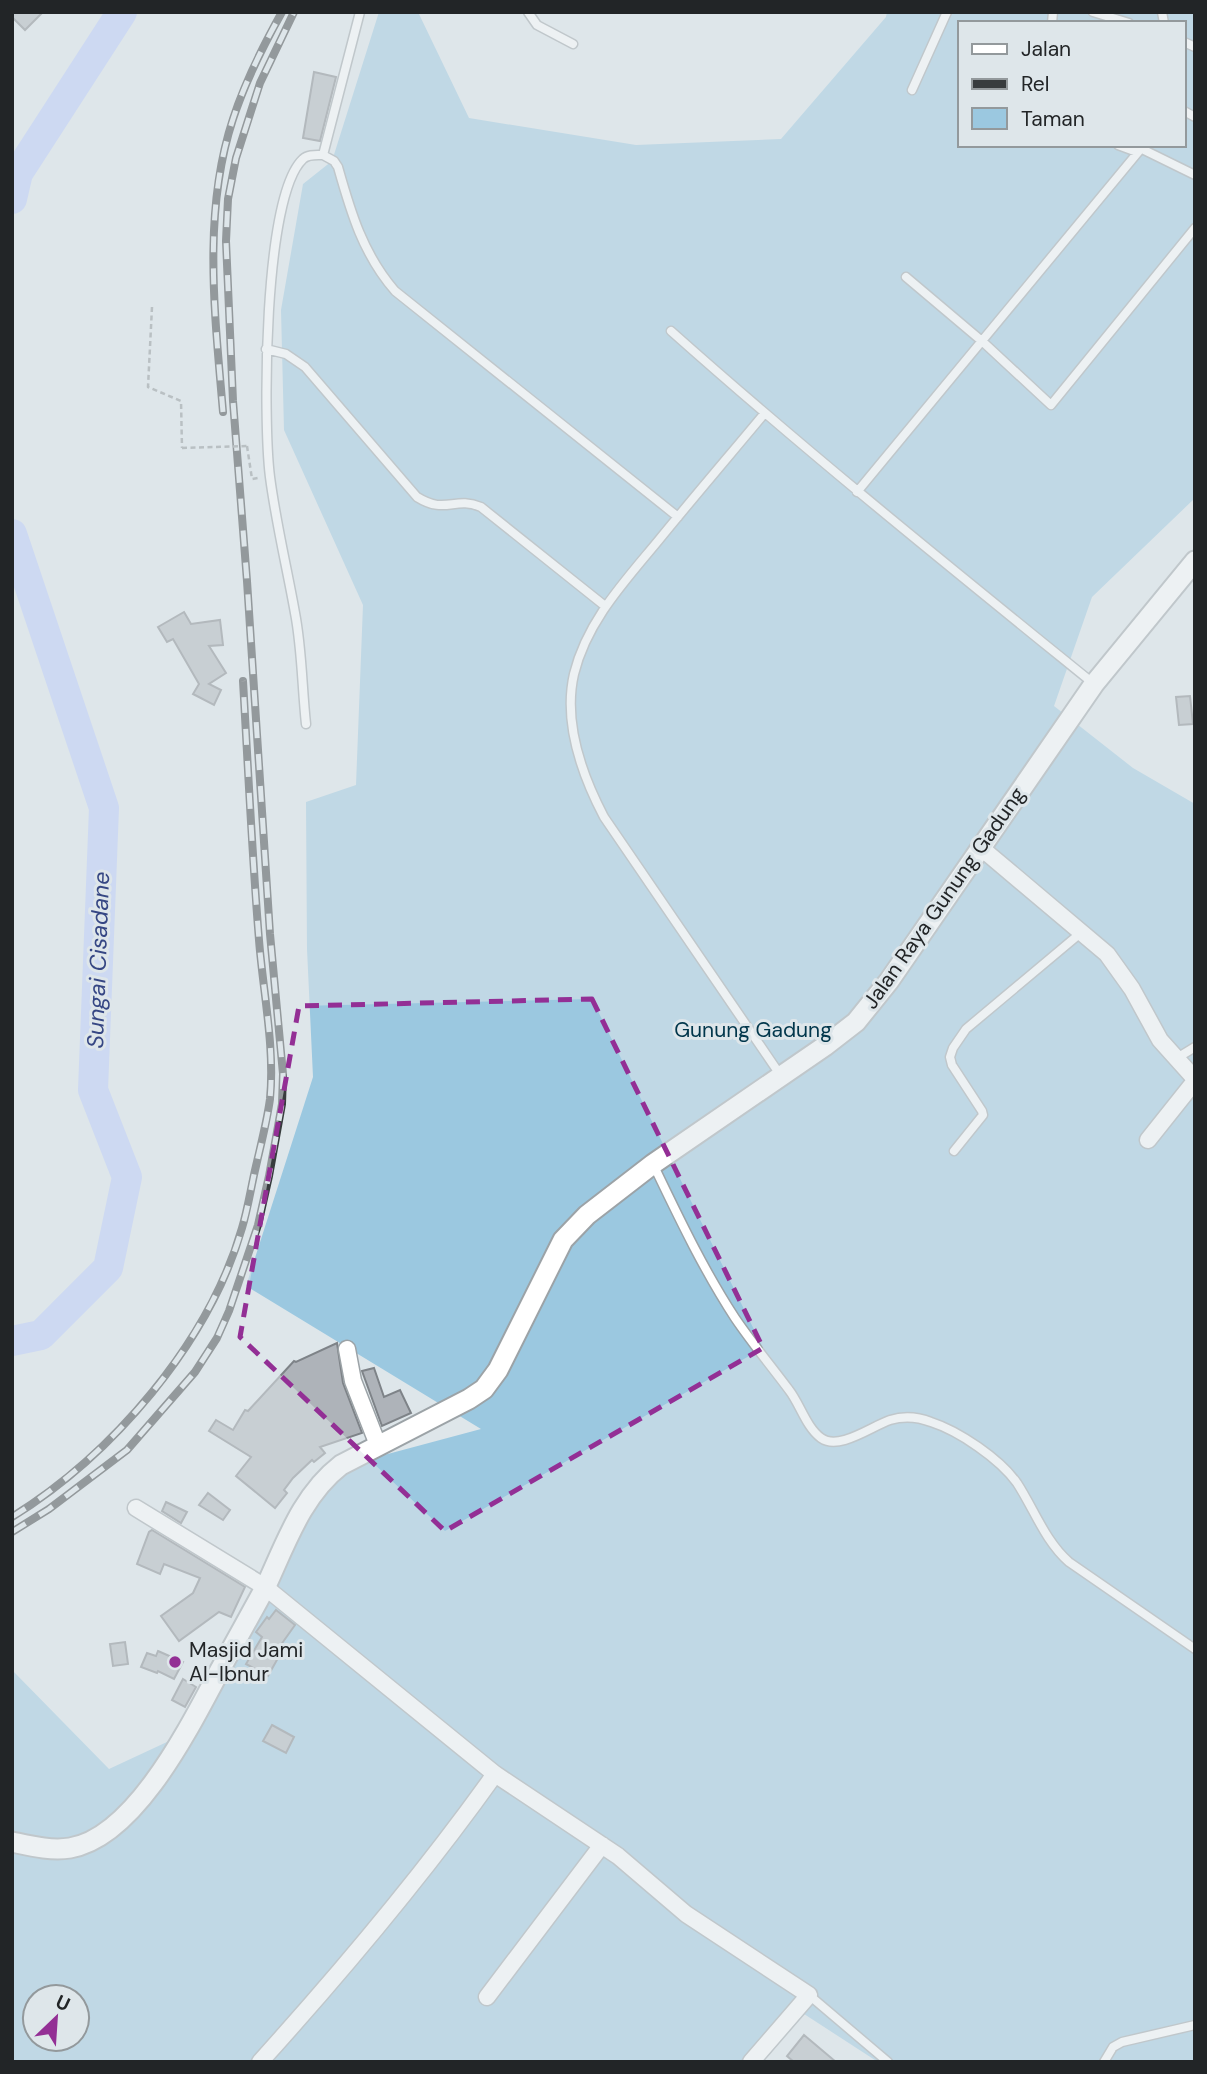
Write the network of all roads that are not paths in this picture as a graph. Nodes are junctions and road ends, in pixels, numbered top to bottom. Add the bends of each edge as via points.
1 (360, 12) edge
2 (528, 12) edge
3 (947, 12) edge
4 (1093, 12) edge
5 (1122, 21) edge
6 (573, 44) dead end
7 (912, 90) dead end
8 (1141, 149) edge
9 (323, 155) junction
10 (1195, 175) edge
11 (1195, 228) edge
12 (906, 277) dead end
13 (671, 331) dead end
14 (983, 342) junction
15 (266, 349) junction
16 (764, 414) junction
17 (857, 492) junction
18 (678, 517) junction
19 (1195, 561) edge
20 (605, 606) junction
21 (1094, 684) junction
22 (306, 724) dead end
23 (980, 847) junction
24 (1083, 931) junction
25 (1195, 1047) edge
26 (1177, 1058) junction
27 (782, 1076) junction
28 (1195, 1080) edge
29 (1148, 1140) dead end
30 (954, 1151) dead end
31 (653, 1164) junction
32 (346, 1349) dead end
33 (379, 1445) junction
34 (136, 1508) dead end
35 (265, 1587) junction
36 (1195, 1649) edge
37 (495, 1774) junction
38 (12, 1842) edge
39 (602, 1845) junction
40 (809, 1995) junction
41 (487, 1997) dead end
42 (1195, 2025) edge
43 (260, 2062) edge
44 (751, 2062) edge
45 (888, 2062) edge
46 (1104, 2062) edge

1 - 9 lane
2 - 6 lane via 537,25
3 - 7 lane
4 - 5 lane
8 - 10 lane
8 - 14 lane
9 - 15 lane via 302,160 287,193 274,253
9 - 18 lane via 338,167 360,238 395,291
11 - 14 lane via 1053,404
12 - 14 lane
13 - 16 lane
14 - 17 lane
15 - 20 lane via 286,354 305,367 417,497 433,506 463,502 481,507
15 - 22 lane via 270,475 296,615
16 - 17 lane
16 - 18 lane
17 - 21 lane
18 - 20 lane
19 - 21 street, Jalan Raya Gunung Gadung
20 - 27 lane via 574,675 573,724 584,774 604,817
21 - 23 street, Jalan Raya Gunung Gadung
23 - 24 street
23 - 27 street, Jalan Raya Gunung Gadung via 856,1022
24 - 26 street via 1119,970 1153,1029
24 - 30 lane via 958,1038 950,1057 952,1065 982,1115
25 - 26 lane
26 - 28 street
27 - 31 street, Jalan Raya Gunung Gadung
28 - 29 street
31 - 33 street, Jalan Raya Gunung Gadung via 587,1215 563,1240 484,1389
31 - 36 lane via 734,1316 822,1439 839,1443 903,1418 932,1422 960,1436 1008,1473 1061,1555
32 - 33 street via 353,1381
33 - 35 street, Jalan Raya Gunung Gadung via 325,1477 295,1524
34 - 35 street
35 - 37 street
35 - 38 street, Jalan Raya Gunung Gadung via 181,1744 110,1830 72,1848
37 - 39 street
37 - 43 street via 440,1849
39 - 40 street via 686,1914
39 - 41 street
40 - 44 street
40 - 45 lane
42 - 46 lane via 1122,2042

